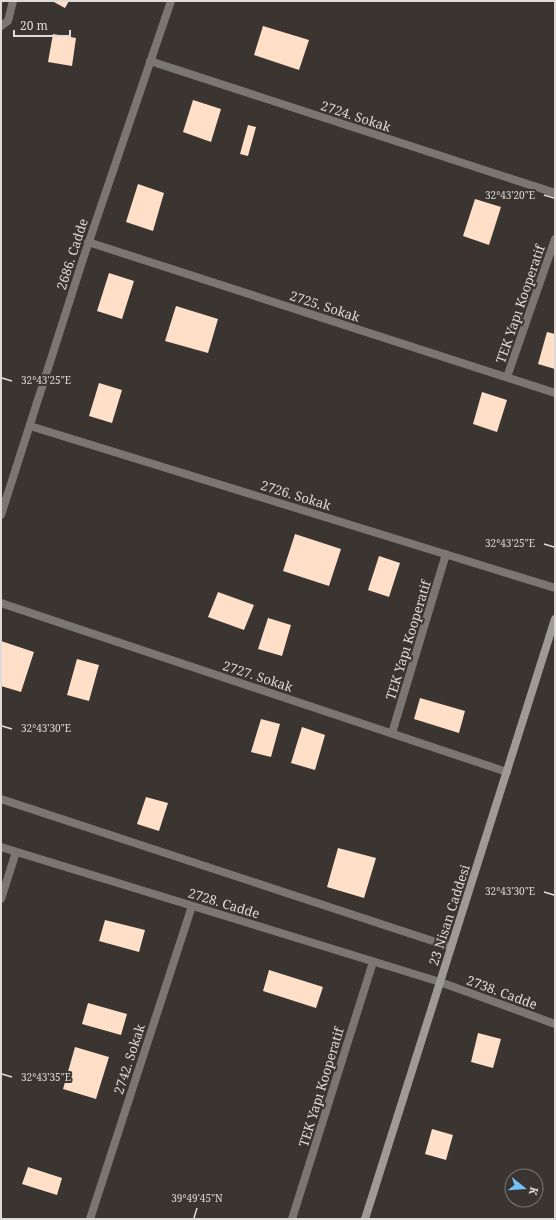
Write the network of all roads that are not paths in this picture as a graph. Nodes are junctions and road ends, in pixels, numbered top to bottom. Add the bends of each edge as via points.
1 (13, 1) edge
2 (171, 1) edge
3 (1, 26) edge
4 (150, 61) junction
5 (555, 193) edge
6 (555, 239) edge
7 (88, 242) junction
8 (507, 377) junction
9 (555, 393) edge
10 (30, 426) junction
11 (1, 515) edge
12 (446, 554) junction
13 (555, 588) edge
14 (1, 603) edge
15 (555, 619) edge
16 (392, 733) junction
17 (507, 772) junction
18 (1, 799) edge
19 (1, 846) edge
20 (16, 852) junction
21 (1, 899) edge
22 (192, 906) junction
23 (451, 947) junction
24 (373, 962) junction
25 (440, 982) junction
26 (555, 1024) edge
27 (90, 1219) edge
28 (292, 1219) edge
29 (365, 1219) edge

1 - 3 street via 8,22
2 - 4 street, 2686. Cadde
4 - 5 street, 2724. Sokak
4 - 7 street, 2686. Cadde
6 - 8 street, TEK Yapı Kooperatif
7 - 8 street, 2725. Sokak
7 - 10 street, 2686. Cadde
8 - 9 street, 2725. Sokak
10 - 11 street, 2686. Cadde
10 - 12 street, 2726. Sokak
12 - 13 street, 2726. Sokak
12 - 16 street, TEK Yapı Kooperatif
14 - 16 street, 2727. Sokak
15 - 17 main road, 23 Nisan Caddesi
16 - 17 street, 2727. Sokak
17 - 23 main road, 23 Nisan Caddesi
18 - 23 street
19 - 20 street, 2728. Cadde
20 - 21 street
20 - 22 street, 2728. Cadde
22 - 24 street, 2728. Cadde
22 - 27 street, 2742. Sokak
23 - 25 main road, 23 Nisan Caddesi
24 - 25 street, 2728. Cadde
24 - 28 street, TEK Yapı Kooperatif
25 - 26 street, 2738. Cadde
25 - 29 main road, 23 Nisan Caddesi

